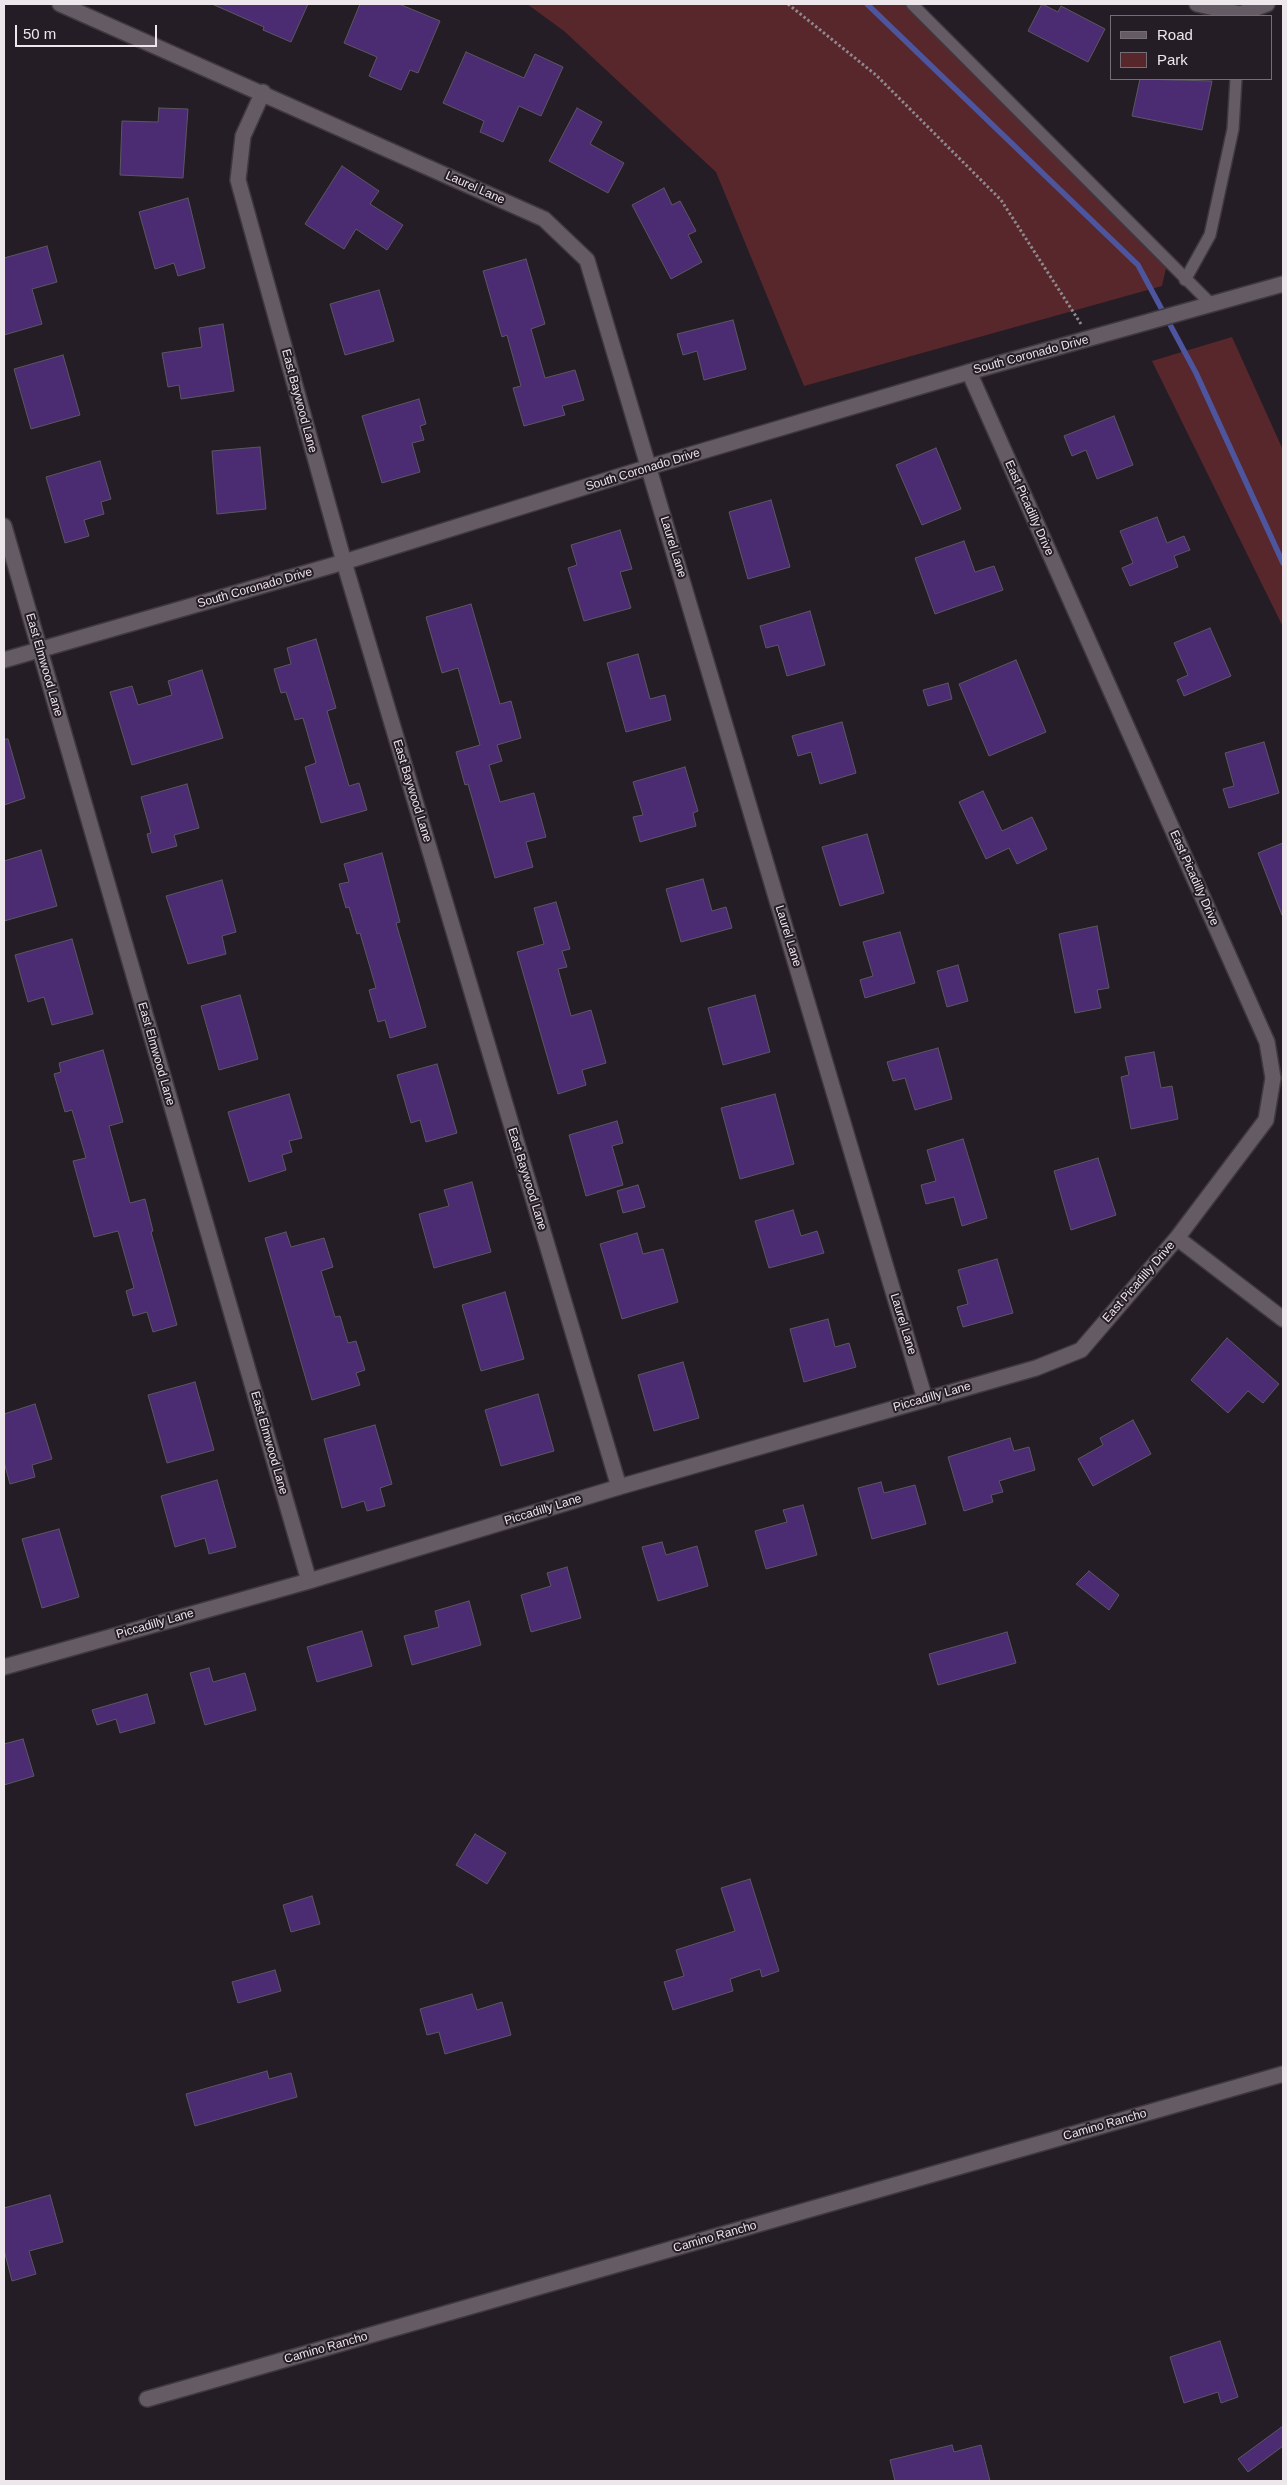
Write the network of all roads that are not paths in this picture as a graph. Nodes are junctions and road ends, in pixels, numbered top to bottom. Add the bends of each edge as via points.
1 (60, 4) edge
2 (912, 4) edge
3 (1197, 4) edge
4 (1267, 4) edge
5 (1240, 15) edge
6 (1236, 80) edge
7 (263, 92) junction
8 (1185, 280) junction
9 (1283, 284) edge
10 (1204, 307) junction
11 (969, 372) junction
12 (649, 467) junction
13 (4, 526) edge
14 (344, 562) junction
15 (40, 650) junction
16 (4, 660) edge
17 (1177, 1238) junction
18 (1283, 1318) edge
19 (1081, 1350) joint
20 (925, 1400) junction
21 (619, 1487) junction
22 (308, 1581) junction
23 (4, 1666) edge
24 (1283, 2074) edge
25 (147, 2399) dead end

1 - 7 street, Laurel Lane
2 - 8 lane
3 - 5 street
4 - 5 street
6 - 8 lane via 1234,129 1210,235
7 - 12 street, Laurel Lane via 544,219 573,246 587,260
7 - 14 street, East Baywood Lane via 243,136 238,180
8 - 10 lane
9 - 10 street, South Coronado Drive
10 - 11 street, South Coronado Drive
11 - 12 street, South Coronado Drive
11 - 17 street, East Picadilly Drive via 1266,1042 1273,1078 1266,1120
12 - 14 street, South Coronado Drive
12 - 20 street, Laurel Lane
13 - 15 street, East Elmwood Lane
14 - 15 street, South Coronado Drive
14 - 21 street, East Baywood Lane
15 - 16 street, South Coronado Drive
15 - 22 street, East Elmwood Lane
17 - 18 street
17 - 19 street, East Picadilly Drive
19 - 20 street, Piccadilly Lane via 1036,1368
20 - 21 street, Piccadilly Lane
21 - 22 street, Piccadilly Lane
22 - 23 street, Piccadilly Lane
24 - 25 street, Camino Rancho

